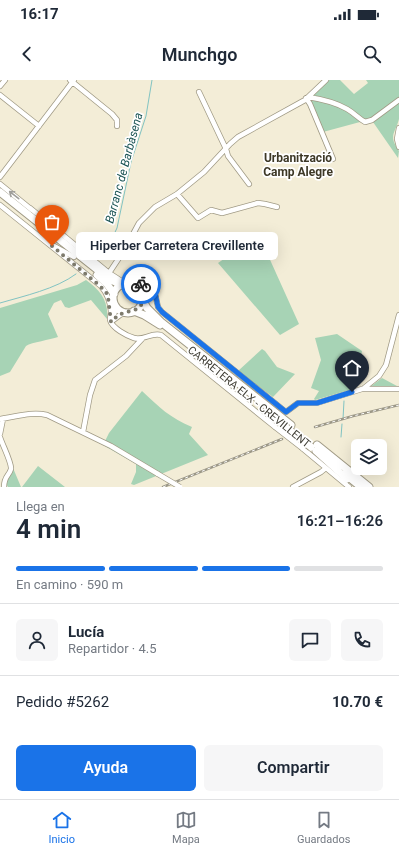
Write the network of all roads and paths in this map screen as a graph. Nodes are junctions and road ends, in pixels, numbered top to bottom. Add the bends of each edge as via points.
1 (5, 80) edge
2 (326, 80) edge
3 (72, 81) edge
4 (0, 86) edge
5 (199, 92) dead end
6 (0, 95) edge
7 (307, 98) junction
8 (399, 100) edge
9 (39, 126) junction
10 (118, 126) dead end
11 (399, 128) edge
12 (399, 147) edge
13 (226, 149) junction
14 (333, 159) dead end
15 (0, 177) edge
16 (0, 184) edge
17 (249, 184) dead end
18 (0, 192) edge
19 (177, 194) junction
20 (0, 198) edge
21 (0, 205) edge
22 (277, 207) dead end
23 (30, 208) junction
24 (39, 236) junction
25 (62, 242) junction
26 (74, 257) junction
27 (109, 273) junction
28 (143, 273) junction
29 (125, 284) junction
30 (141, 291) junction
31 (114, 294) junction
32 (143, 301) junction
33 (115, 304) junction
34 (130, 312) junction
35 (399, 315) edge
36 (111, 322) junction
37 (142, 339) junction
38 (364, 388) junction
39 (399, 388) edge
40 (1, 419) edge
41 (288, 425) junction
42 (83, 432) junction
43 (0, 434) edge
44 (0, 437) edge
45 (315, 448) junction
46 (326, 468) junction
47 (4, 487) edge
48 (180, 487) edge
49 (293, 487) edge
50 (349, 487) edge
51 (356, 487) edge
52 (361, 487) edge
53 (369, 487) edge

1 - 4 street
2 - 7 street
3 - 9 street
3 - 10 street via 112,114
5 - 13 street
6 - 9 street
7 - 8 street via 337,104 365,122 372,120
7 - 13 street via 238,137
7 - 14 street
9 - 15 street
11 - 12 street
13 - 17 street via 228,156
13 - 19 street via 204,172
23 -> 16 street
18 - 25 highway
19 - 22 street via 198,218 211,210 222,213 258,203
19 - 27 street via 155,207 139,223
20 - 26 highway
21 - 24 street
23 - 25 street
23 - 27 street
24 - 26 street
24 - 36 street via 106,292 110,303
25 - 29 highway via 110,280
26 - 31 highway via 102,280
27 - 29 street
28 - 29 street via 135,281
28 - 30 street
28 - 38 street via 146,271 151,274 158,307 162,312 284,410 288,412 298,403 317,403
29 - 30 highway via 136,285
29 - 31 highway
30 - 32 highway
31 - 33 highway
32 - 34 highway via 140,307
32 - 41 highway, CARRETERA ELX - CREVILLENT via 161,322
33 - 34 highway via 122,311
33 - 36 street
34 - 36 street
34 - 41 highway, CARRETERA ELX - CREVILLENT via 144,315 159,325
35 - 38 street via 386,365 379,376
36 - 37 street via 112,326 131,337
37 - 42 street via 126,356 95,380
37 - 46 street, bridge via 151,335 161,335
38 - 39 street
40 - 42 street via 40,413
40 - 43 street
41 - 45 highway, CARRETERA ELX - CREVILLENT, bridge
42 - 48 street, bridge
44 - 47 street via 11,469 6,476
45 - 51 highway
45 - 52 highway, CARRETERA ELX - CREVILLENT
45 - 53 highway, CARRETERA ELX - CREVILLENT
46 - 49 street
46 - 50 street

